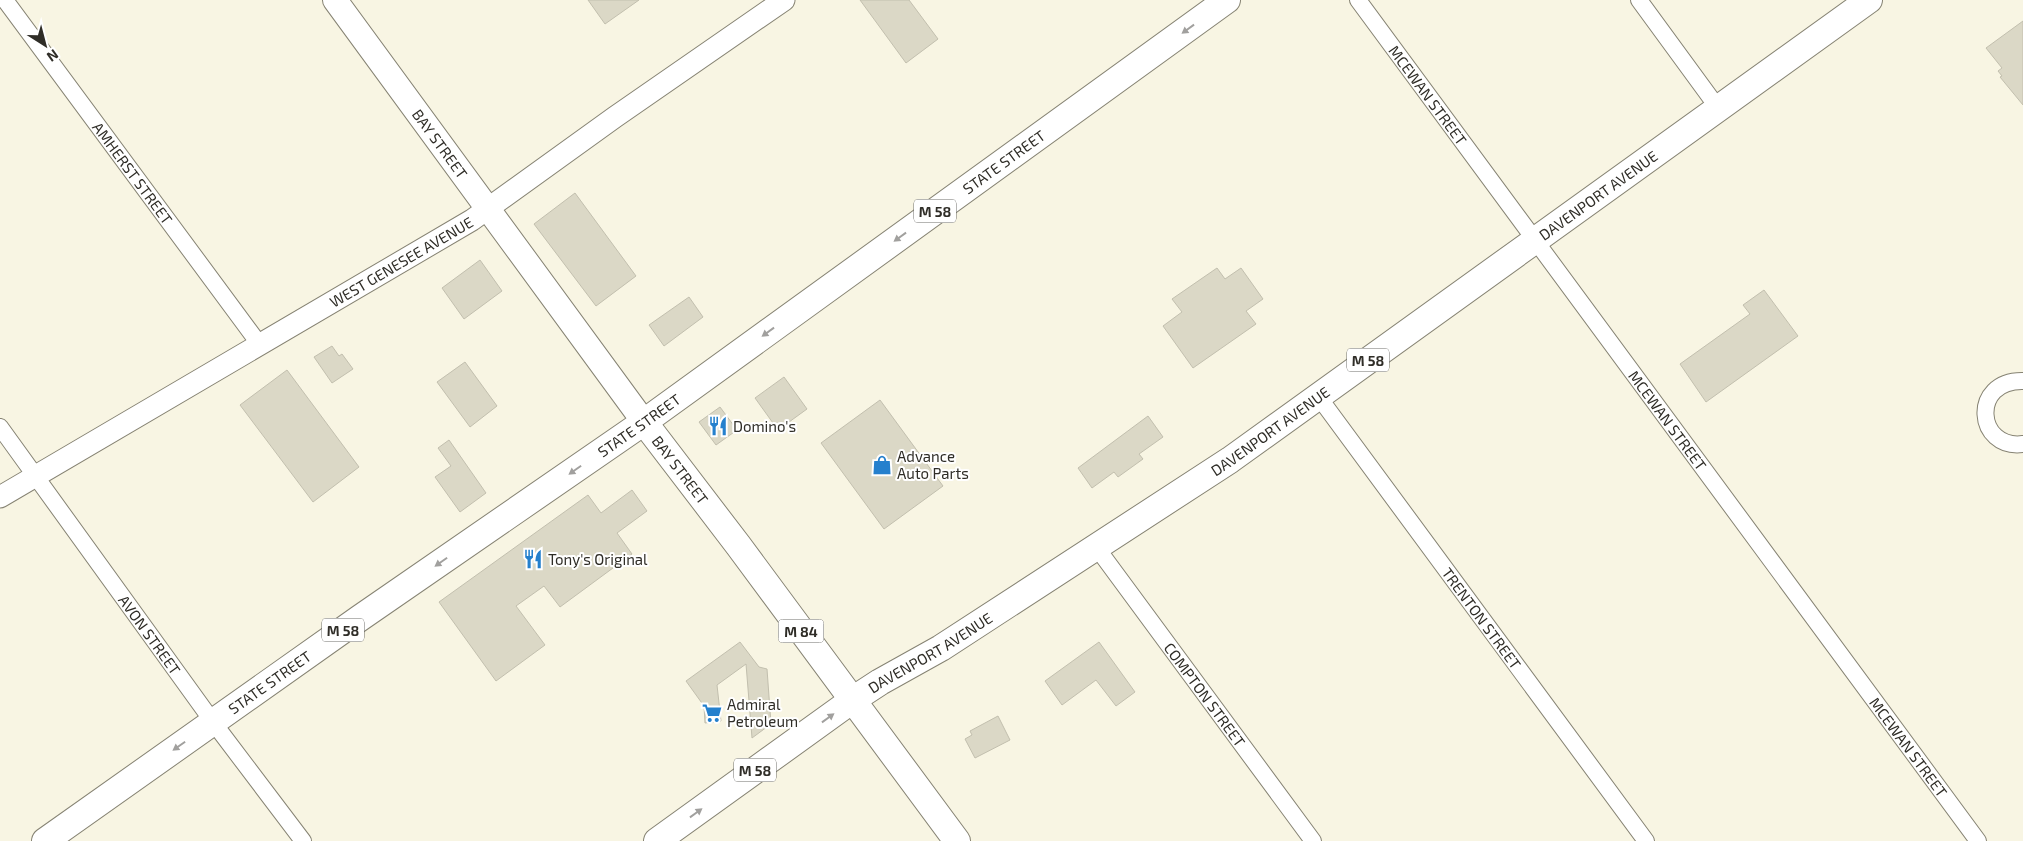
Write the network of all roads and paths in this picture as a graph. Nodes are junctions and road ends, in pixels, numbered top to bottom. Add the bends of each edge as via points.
1 (5, 0) edge
2 (335, 0) edge
3 (784, 0) edge
4 (1227, 0) edge
5 (1358, 0) edge
6 (1639, 0) edge
7 (1869, 0) edge
8 (1718, 108) junction
9 (488, 208) junction
10 (1535, 240) junction
11 (260, 345) junction
12 (2023, 381) edge
13 (1318, 396) junction
14 (644, 422) junction
15 (0, 427) edge
16 (2023, 444) edge
17 (36, 476) junction
18 (0, 497) edge
19 (1097, 548) junction
20 (854, 699) junction
21 (213, 722) junction
22 (45, 841) edge
23 (303, 841) edge
24 (657, 841) edge
25 (957, 841) edge
26 (1313, 841) edge
27 (1646, 841) edge
28 (1978, 841) edge

1 - 11 street, AMHERST STREET
2 - 9 main road, BAY STREET
3 - 9 street, WEST GENESEE AVENUE
4 -> 14 main road, STATE STREET / M 58
5 - 10 street, MCEWAN STREET
6 - 8 street
7 - 8 main road, DAVENPORT AVENUE / M 58
8 - 10 main road, DAVENPORT AVENUE / M 58
9 - 11 street, WEST GENESEE AVENUE
9 - 14 main road, BAY STREET
10 - 13 main road, DAVENPORT AVENUE / M 58
10 - 28 street, MCEWAN STREET
11 - 17 street, WEST GENESEE AVENUE
12 - 16 street via 2013,380 1998,387 1988,399 1985,409 1990,430 1997,438 2006,443
13 - 19 main road, DAVENPORT AVENUE / M 58 via 1230,460
13 - 27 street, TRENTON STREET
14 - 20 main road, BAY STREET / M 84
14 -> 21 main road, STATE STREET / M 58
15 - 17 street, AVON STREET
17 - 18 street, WEST GENESEE AVENUE
17 - 21 street, AVON STREET
19 - 20 main road, DAVENPORT AVENUE / M 58 via 941,648
19 - 26 street, COMPTON STREET
24 -> 20 main road, DAVENPORT AVENUE / M 58
20 - 25 main road, BAY STREET / M 84
21 -> 22 main road, STATE STREET / M 58
21 - 23 street, AVON STREET

